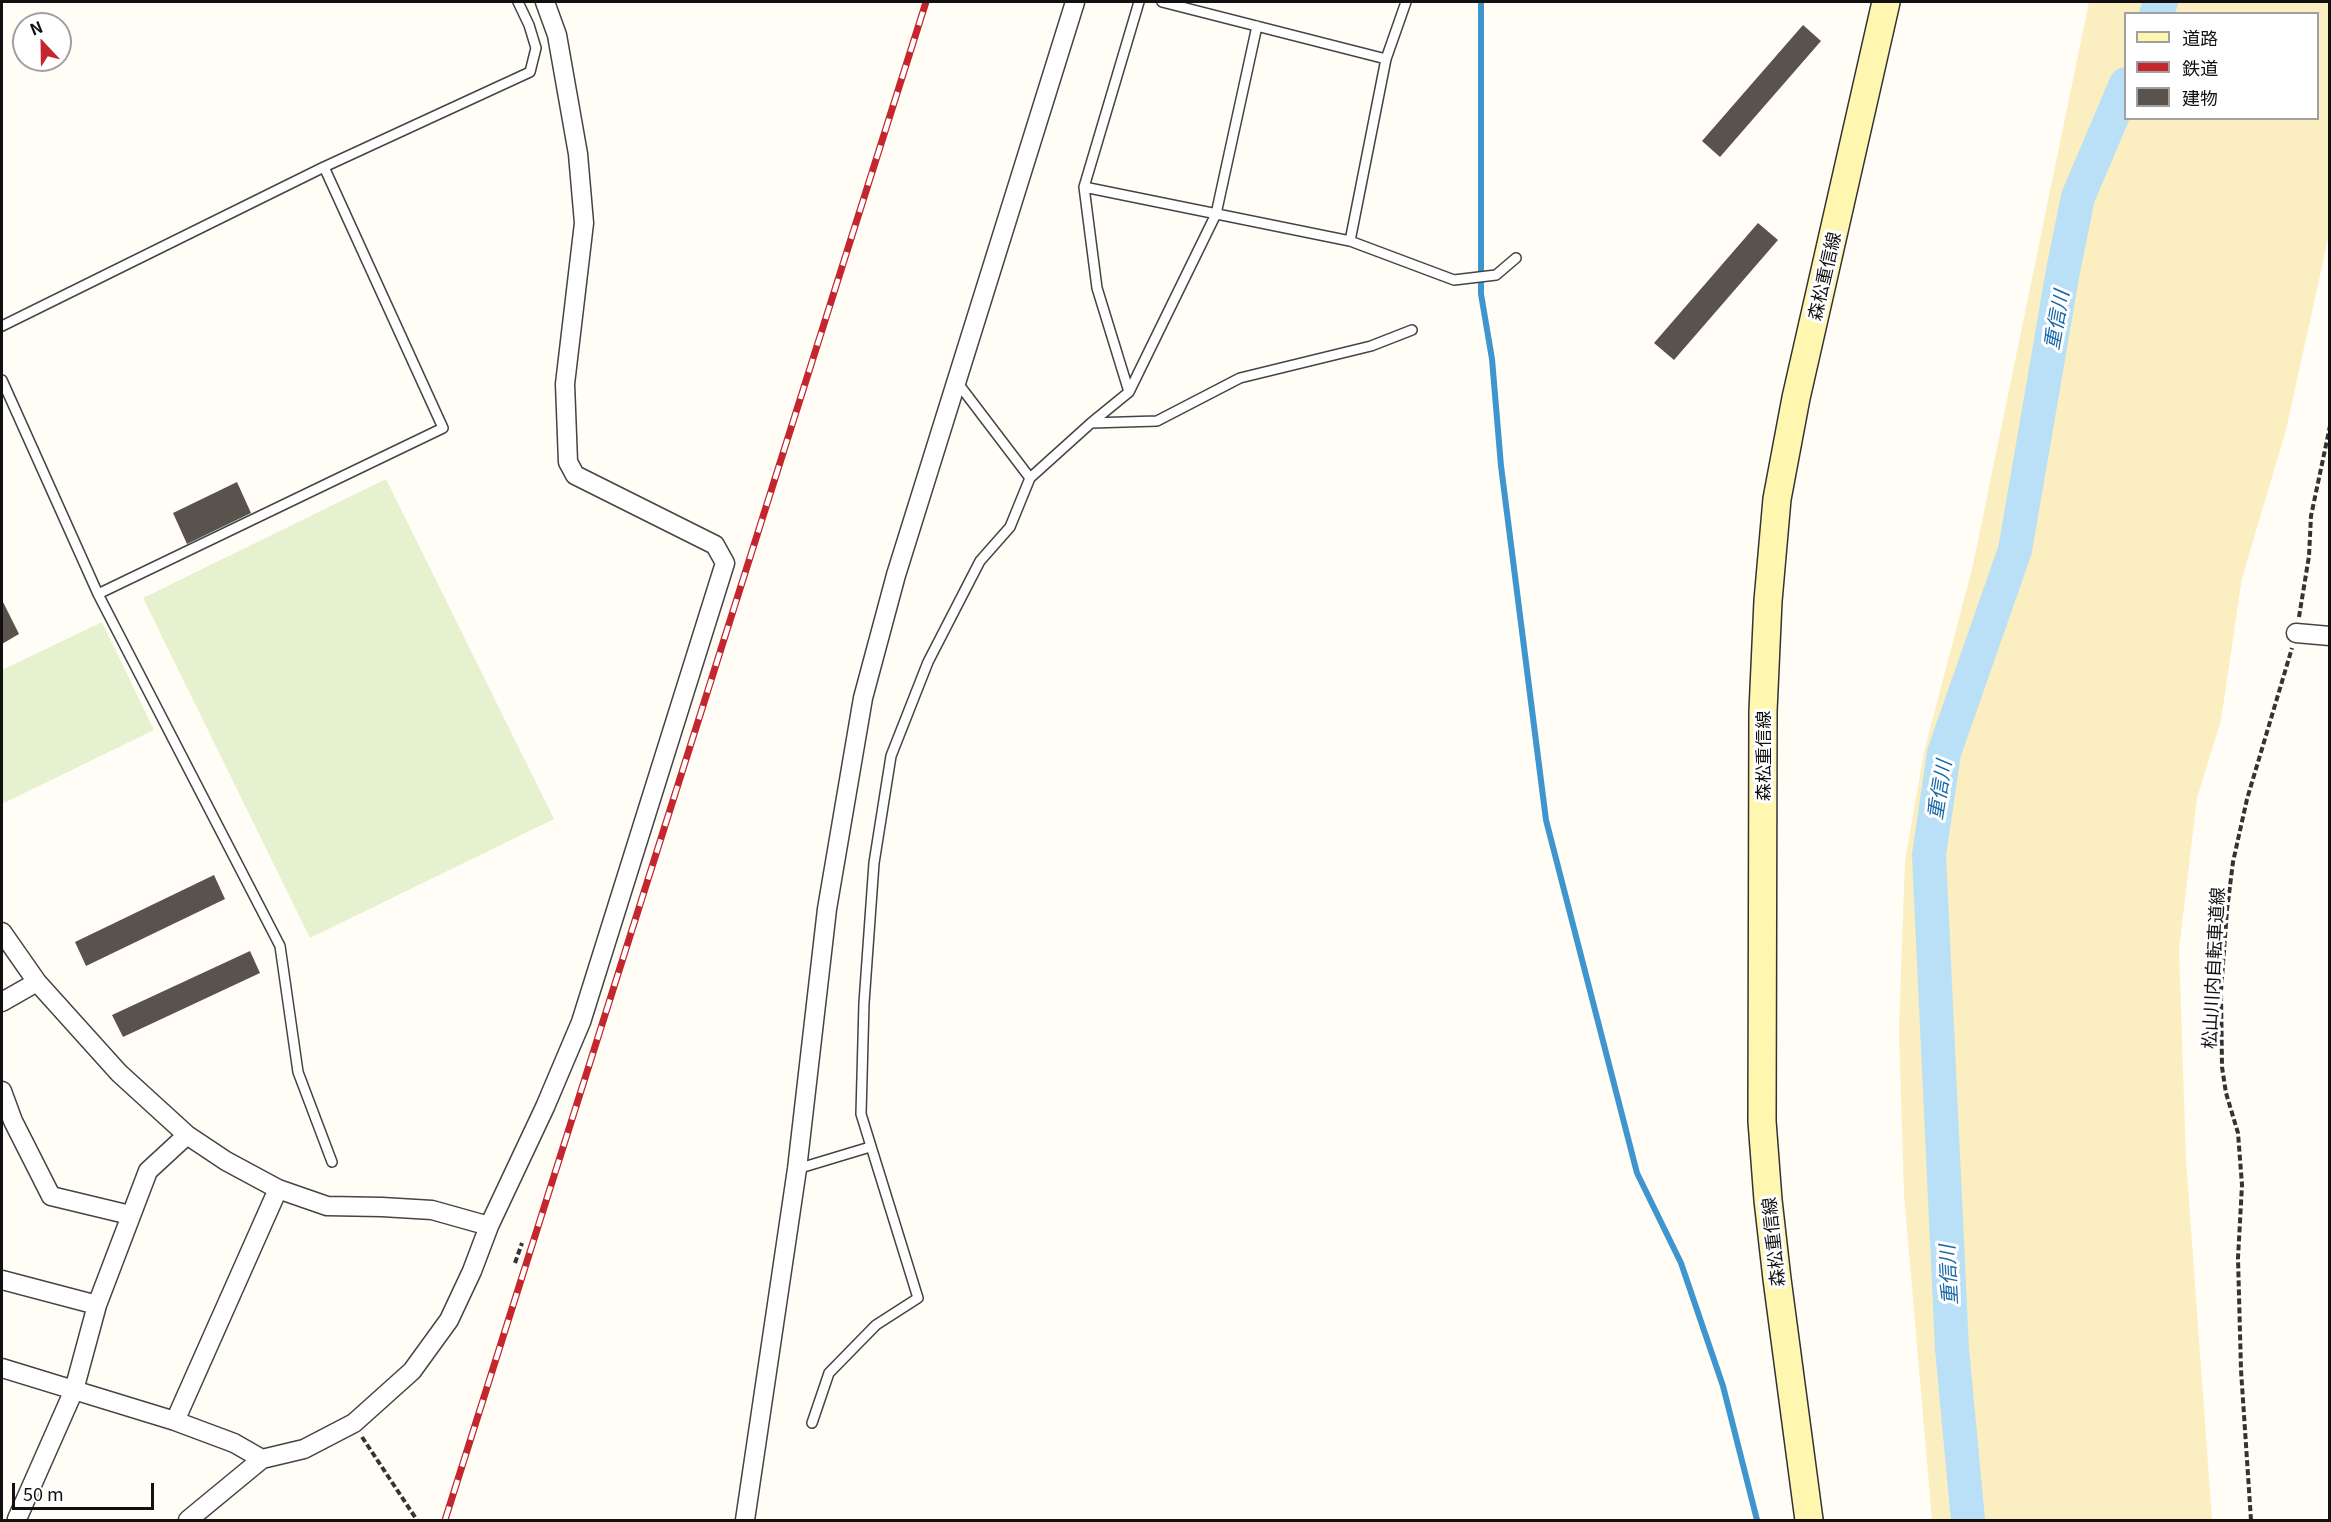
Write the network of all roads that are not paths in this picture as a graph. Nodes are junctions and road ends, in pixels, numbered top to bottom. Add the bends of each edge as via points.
1 (518, 2) edge
2 (545, 2) edge
3 (1075, 2) edge
4 (1139, 2) edge
5 (1162, 2) edge
6 (1406, 2) edge
7 (1886, 2) edge
8 (1257, 26) junction
9 (1386, 59) junction
10 (324, 167) junction
11 (1084, 187) junction
12 (1216, 214) junction
13 (1350, 241) junction
14 (1516, 258) dead end
15 (2, 326) edge
16 (1412, 330) dead end
17 (2, 380) edge
18 (957, 382) junction
19 (1129, 392) junction
20 (1090, 423) junction
21 (1030, 478) junction
22 (98, 594) junction
23 (2296, 633) road end
24 (2330, 636) edge
25 (2, 932) edge
26 (37, 982) junction
27 (2, 1002) edge
28 (2, 1091) edge
29 (7, 1124) edge
30 (187, 1136) junction
31 (870, 1148) junction
32 (332, 1162) dead end
33 (797, 1169) junction
34 (278, 1189) junction
35 (130, 1215) junction
36 (489, 1226) junction
37 (2, 1280) edge
38 (97, 1305) junction
39 (2, 1368) edge
40 (74, 1390) junction
41 (175, 1421) junction
42 (812, 1423) dead end
43 (262, 1459) junction
44 (13, 1519) edge
45 (188, 1521) edge
46 (745, 1521) edge
47 (1809, 1521) edge

1 - 10 lane via 536,48 530,72
2 - 36 street via 557,35 578,154 584,223 565,384 568,462 575,475 715,545 725,563 581,1022
3 - 18 street
4 - 11 lane
5 - 8 lane
6 - 9 lane
7 - 47 main road, 森松重信線 via 1796,398 1777,499 1768,601 1763,711 1762,1121 1775,1268
8 - 9 lane
8 - 12 lane
9 - 13 lane
10 - 15 lane
10 - 22 lane via 443,428
11 - 12 lane
11 - 19 lane via 1097,288
12 - 13 lane
12 - 19 lane
13 - 14 lane via 1454,280 1496,275
16 - 20 lane via 1371,346 1240,378 1157,422
17 - 22 lane
18 - 21 lane
18 - 33 street via 896,575 863,698 827,909
19 - 20 lane
20 - 21 lane
21 - 31 lane via 1010,527 980,561 928,662 891,756 874,863 864,1003 861,1114
22 - 32 lane via 280,946 298,1072
23 - 24 street
25 - 26 street
26 - 27 street
26 - 30 street via 119,1073
28 - 29 street
29 - 35 street via 51,1196
30 - 34 street
30 - 35 street via 148,1171
31 - 33 lane
31 - 42 lane via 918,1298 876,1325 829,1373
33 - 46 street
34 - 36 street via 327,1206 432,1210
34 - 41 street
35 - 38 street
36 - 43 street via 449,1320 412,1371 354,1423 304,1449
37 - 38 street
38 - 40 street
39 - 40 street
40 - 41 street
40 - 44 street
41 - 43 street via 234,1443
43 - 45 street

